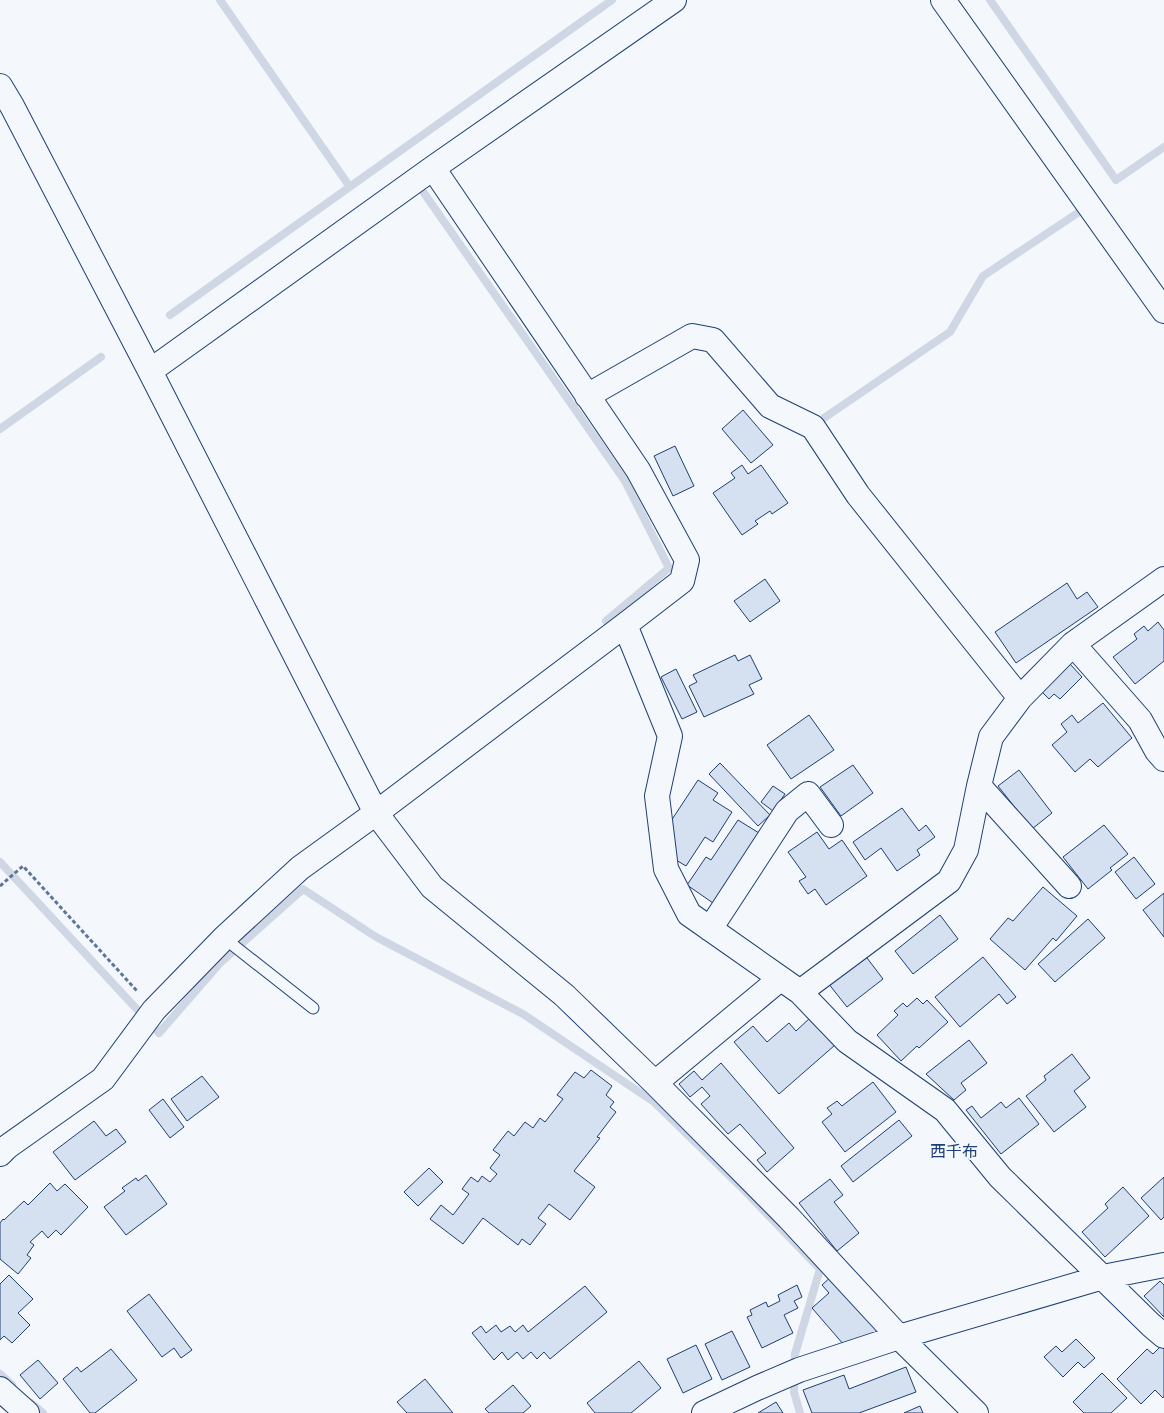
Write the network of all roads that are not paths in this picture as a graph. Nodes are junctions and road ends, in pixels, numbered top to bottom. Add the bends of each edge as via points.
1 (674, 0) edge
2 (943, 0) edge
3 (0, 86) edge
4 (434, 168) junction
5 (1164, 311) edge
6 (150, 372) junction
7 (587, 396) junction
8 (1164, 579) edge
9 (625, 626) junction
10 (1073, 644) junction
11 (1020, 698) junction
12 (1164, 759) edge
13 (979, 786) junction
14 (376, 813) junction
15 (831, 825) dead end
16 (1069, 886) dead end
17 (710, 929) junction
18 (224, 938) junction
19 (780, 979) junction
20 (800, 992) junction
21 (313, 1008) dead end
22 (654, 1083) junction
23 (0, 1154) edge
24 (1164, 1265) edge
25 (1103, 1278) junction
26 (899, 1336) junction
27 (1164, 1336) edge
28 (0, 1388) edge
29 (27, 1413) edge
30 (704, 1413) edge
31 (976, 1413) edge

1 - 4 street
2 - 5 street
3 - 6 street
4 - 6 street
4 - 7 street
6 - 14 street
7 - 9 street via 638,470 687,560 682,581
7 - 11 street via 692,336 713,340 770,406 813,427 858,494
8 - 10 street
9 - 14 street
9 - 17 street via 670,736 657,796 666,869 689,914
10 - 11 street
10 - 12 street via 1140,720
11 - 13 street via 992,737
13 - 16 street
13 - 20 street via 966,850 949,881
14 - 18 street via 300,868
14 - 22 street via 432,887 564,995
15 - 17 street via 808,794 787,811
17 - 19 street
18 - 21 lane
18 - 23 street via 154,1010 103,1079
19 - 20 street
19 - 22 street
20 - 25 street via 847,1041 945,1110 1000,1177
22 - 26 street
24 - 25 street
25 - 26 street
25 - 27 street
26 - 30 street via 792,1373
26 - 31 street
28 - 29 street

